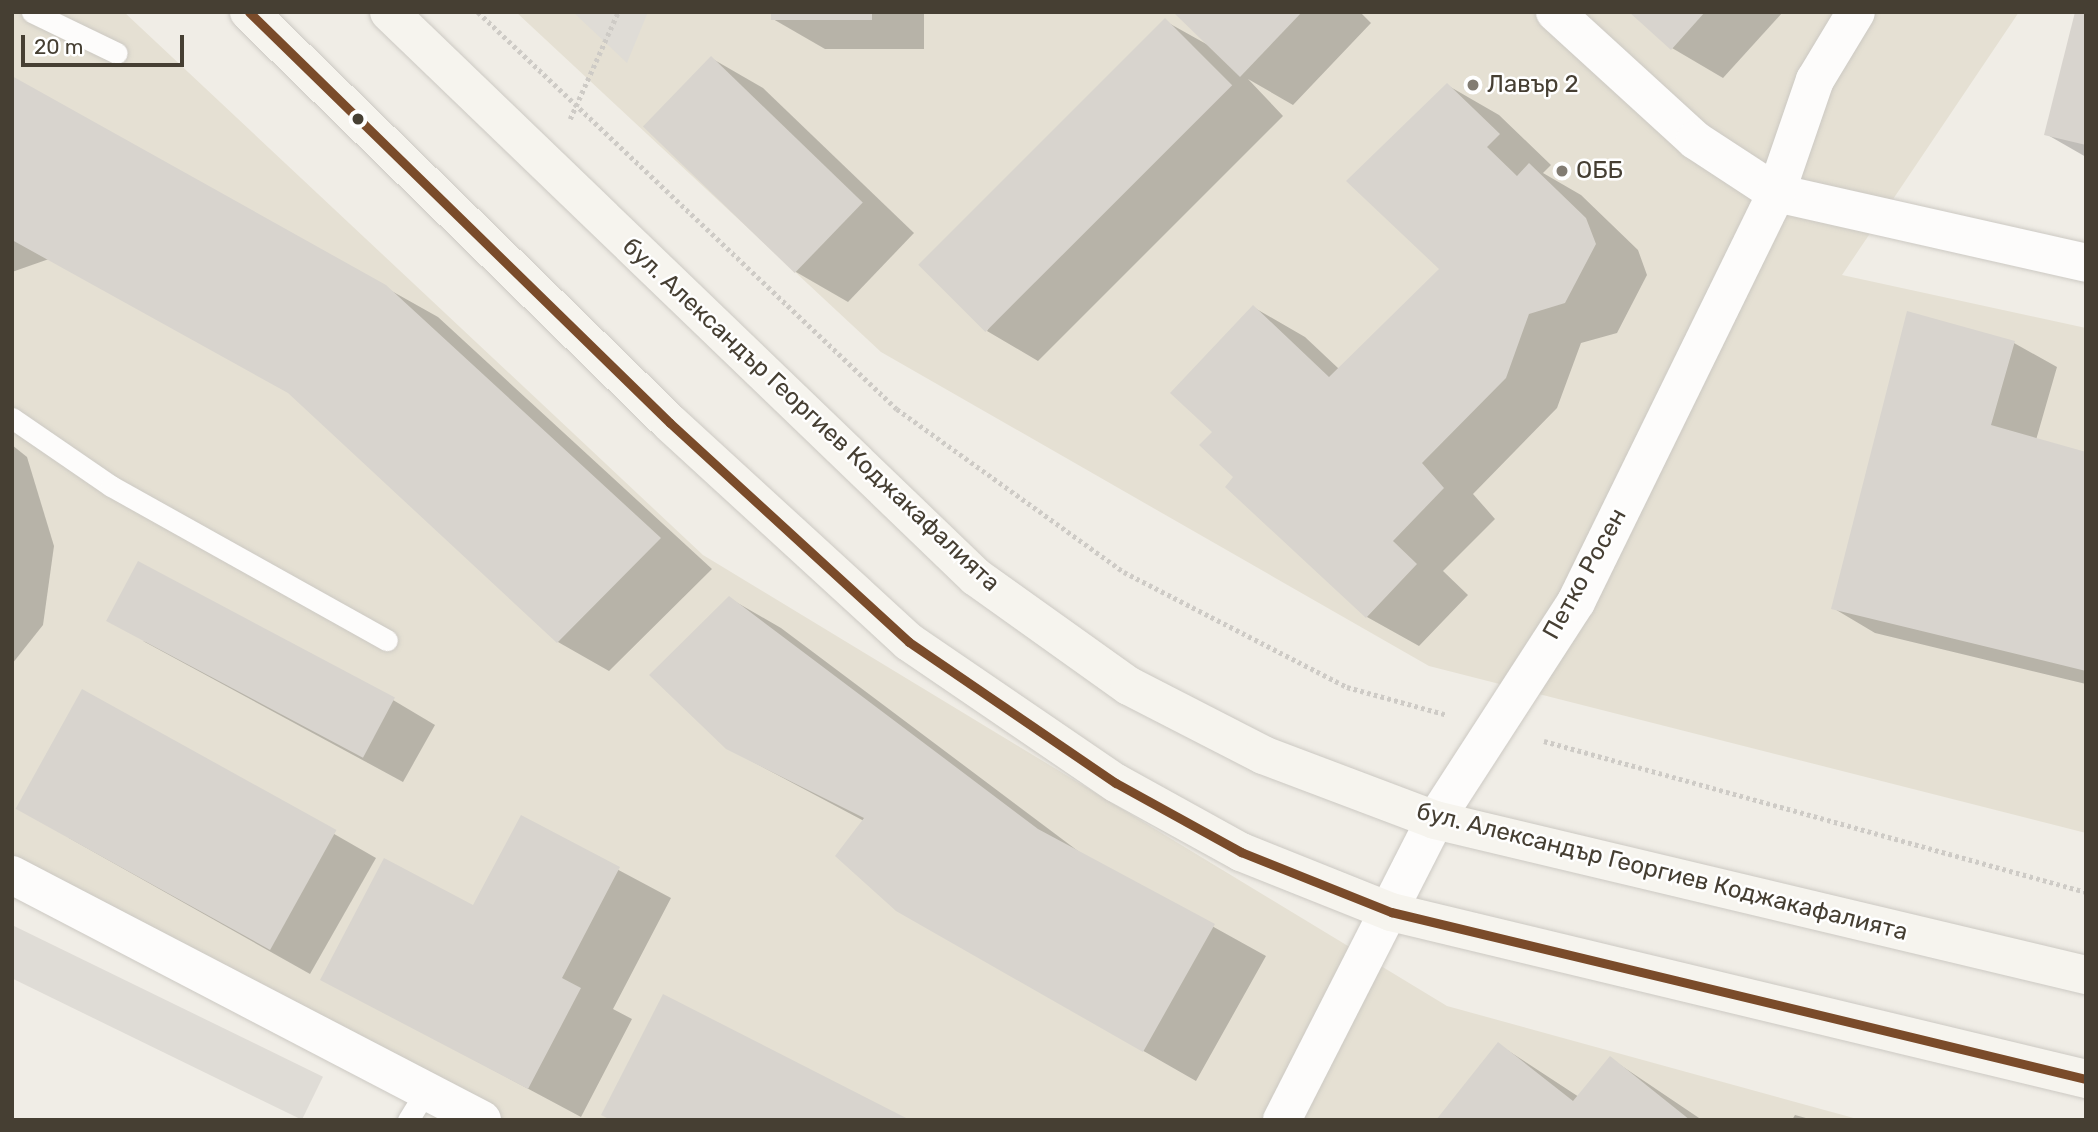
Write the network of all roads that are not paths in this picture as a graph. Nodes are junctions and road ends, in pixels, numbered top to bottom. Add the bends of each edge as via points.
1 (32, 12) edge
2 (248, 12) edge
3 (389, 12) edge
4 (1555, 12) edge
5 (1856, 12) edge
6 (117, 53) dead end
7 (1776, 193) junction
8 (2086, 263) edge
9 (12, 418) edge
10 (387, 640) dead end
11 (1436, 820) junction
12 (12, 875) edge
13 (1391, 912) junction
14 (2086, 975) edge
15 (2086, 1079) edge
16 (417, 1105) edge
17 (482, 1120) edge
18 (1282, 1120) edge

1 - 6 lane
2 - 13 main road via 670,423 909,642 1116,783 1241,852
3 - 11 main road, бул. Александър Георгиев Коджакафалията via 976,577 1129,686 1263,755
4 - 7 street via 1695,140
5 - 7 street, Петко Росен via 1815,80
7 - 8 street
7 - 11 street, Петко Росен via 1576,602
9 - 10 lane via 111,486
11 - 13 street, Петко Росен
11 - 14 main road, бул. Александър Георгиев Коджакафалията
12 - 16 street
13 - 15 main road
13 - 18 street, Петко Росен
16 - 17 street

